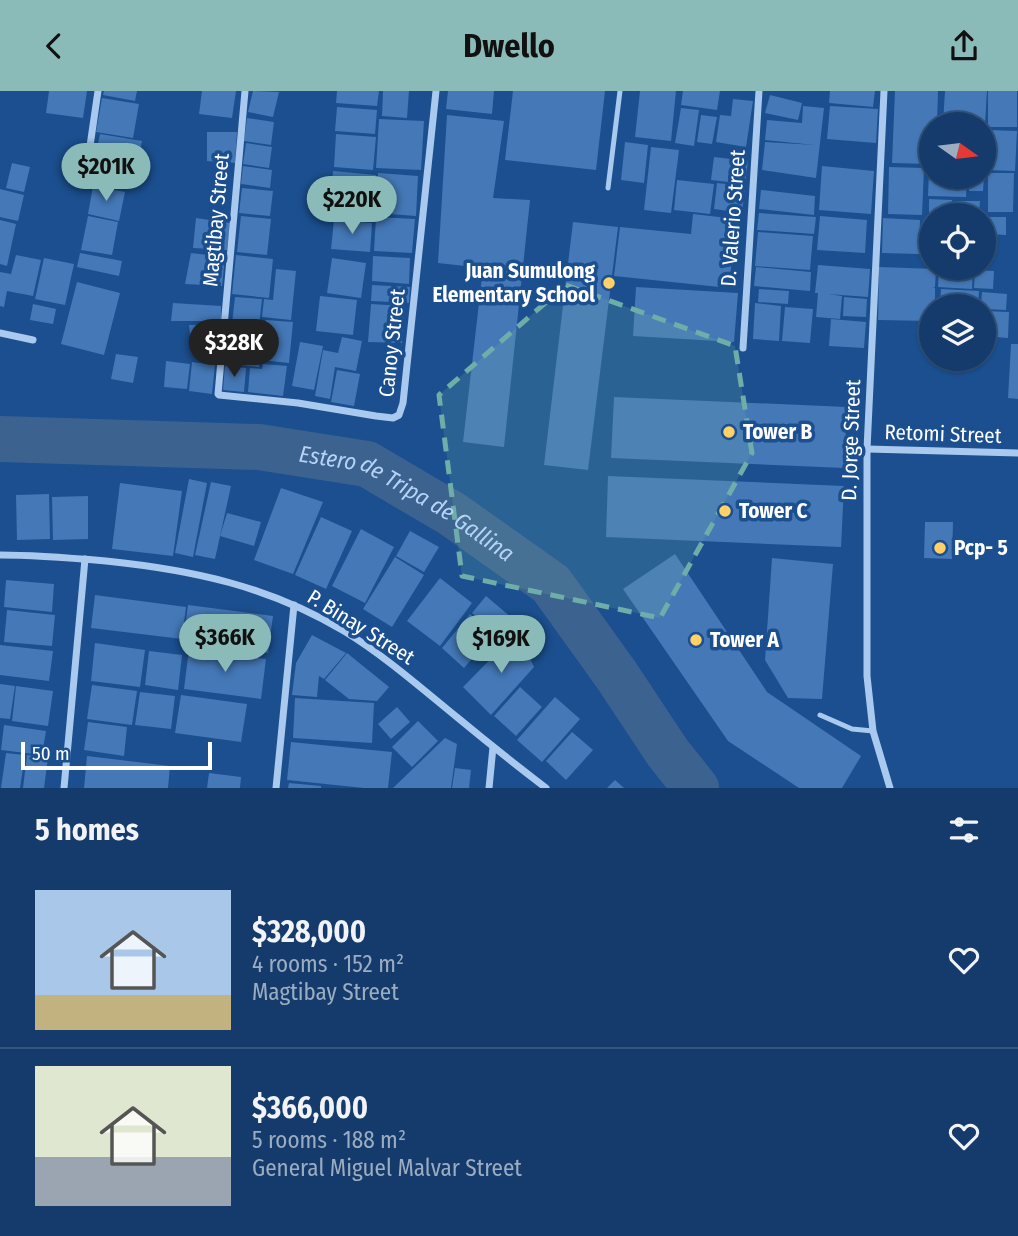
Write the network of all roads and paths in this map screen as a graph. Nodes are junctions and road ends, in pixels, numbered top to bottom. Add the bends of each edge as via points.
1 (98, 91) edge
2 (245, 91) edge
3 (436, 91) edge
4 (620, 91) edge
5 (759, 91) edge
6 (884, 91) edge
7 (90, 146) dead end
8 (608, 188) dead end
9 (0, 333) edge
10 (33, 340) dead end
11 (743, 348) dead end
12 (218, 394) joint
13 (867, 449) junction
14 (1018, 453) edge
15 (0, 555) edge
16 (85, 559) junction
17 (294, 605) junction
18 (820, 715) dead end
19 (873, 731) junction
20 (493, 747) junction
21 (64, 788) edge
22 (276, 788) edge
23 (489, 788) edge
24 (546, 788) edge
25 (890, 788) edge

1 - 7 street
2 - 12 street, Magtibay Street
3 - 12 street, Canoy Street via 403,403 398,415 393,418
4 - 8 lane
5 - 11 street, D. Valerio Street
6 - 13 street, D. Jorge Street
9 - 10 street
13 - 14 street, Retomi Street
13 - 19 street, D. Jorge Street via 867,676
15 - 16 street, P. Binay Street
16 - 17 street, P. Binay Street via 218,579
16 - 21 street
17 - 20 street, P. Binay Street via 373,651
17 - 22 street
18 - 19 lane via 852,729
19 - 25 street, D. Jorge Street
20 - 23 street
20 - 24 street, P. Binay Street

